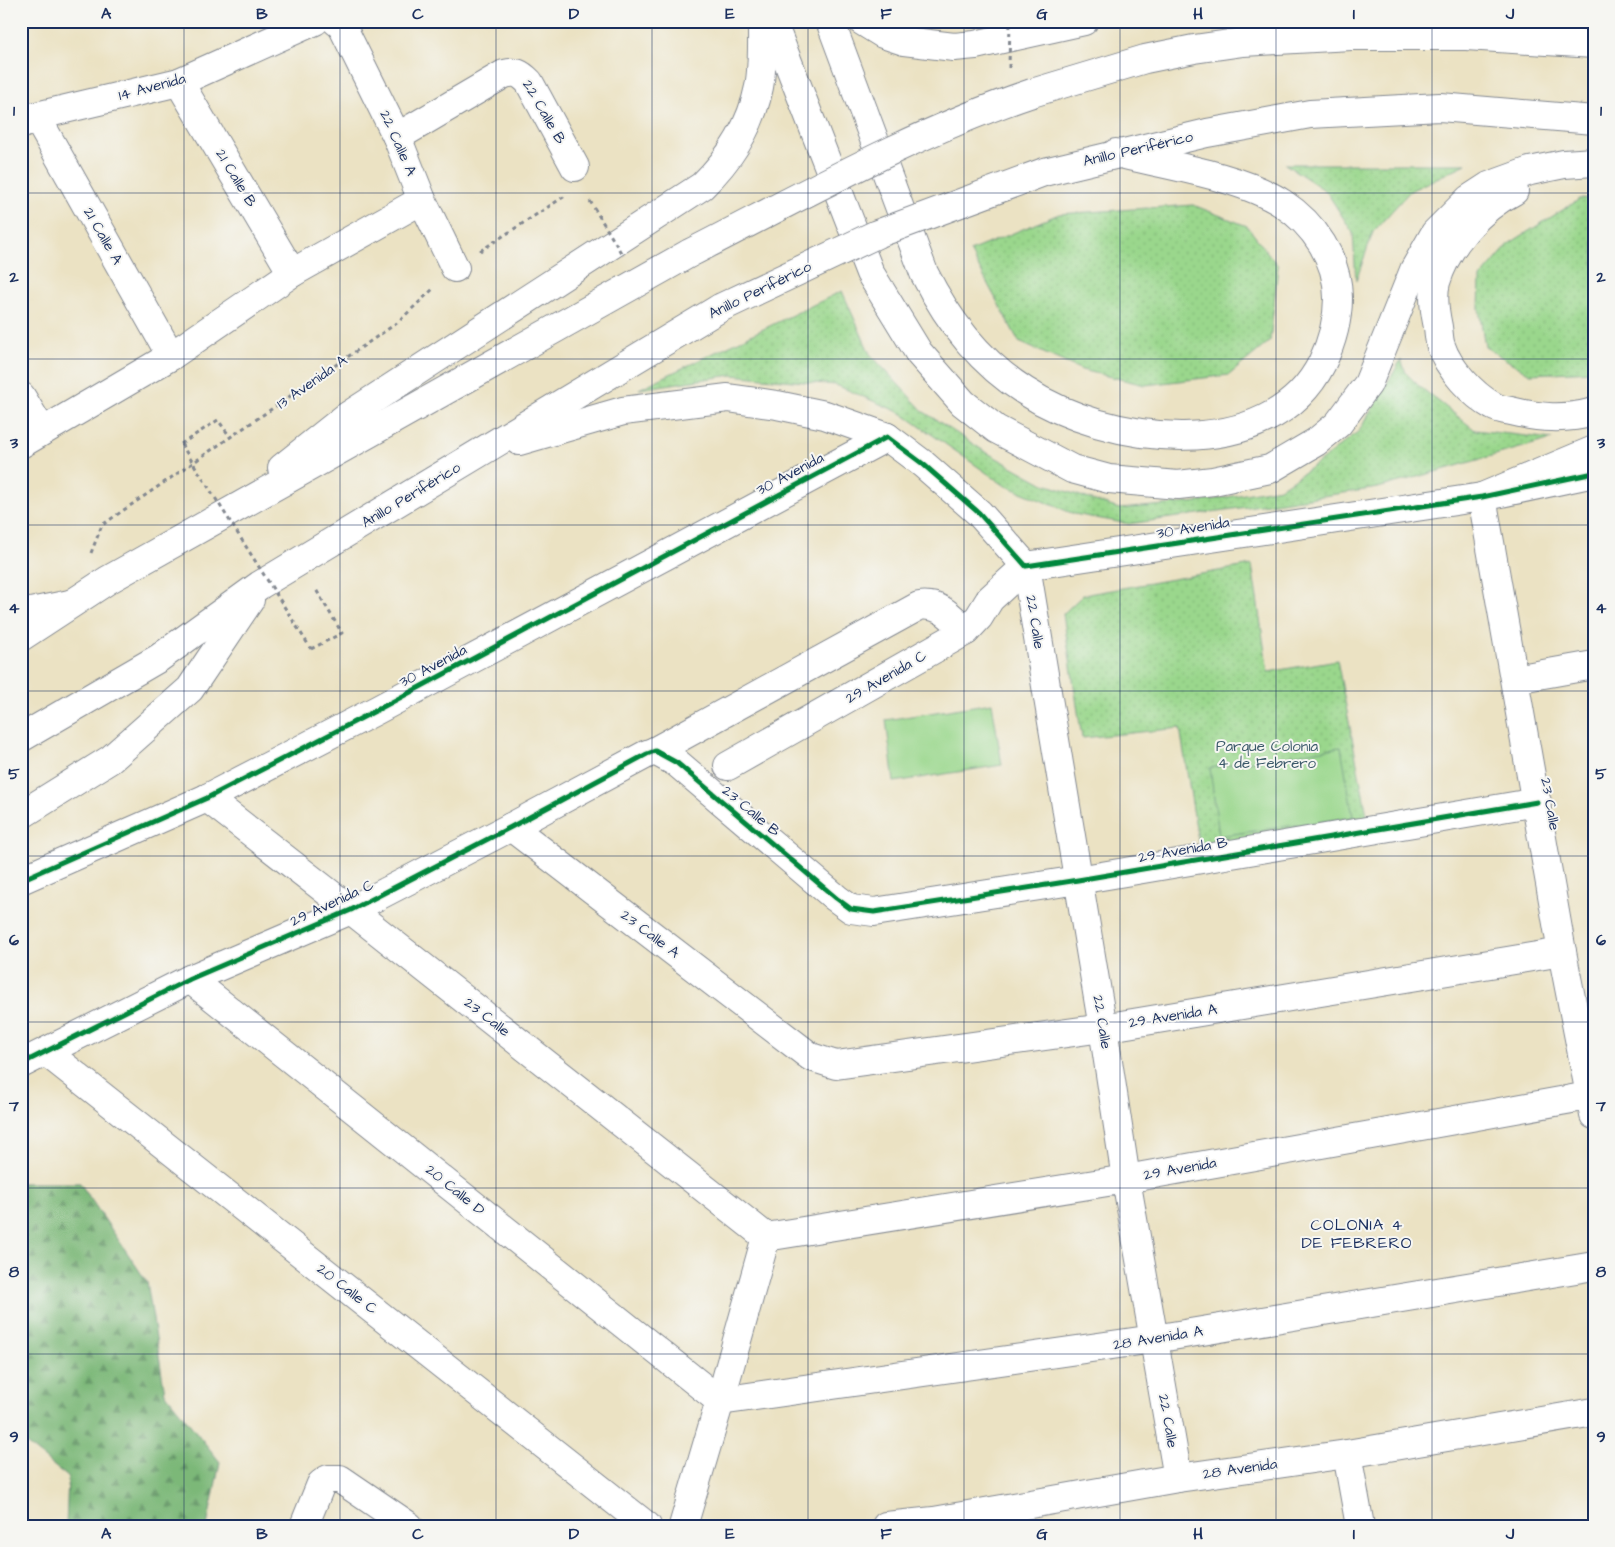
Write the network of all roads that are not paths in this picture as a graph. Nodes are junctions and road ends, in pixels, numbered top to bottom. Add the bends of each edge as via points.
1 (336, 21) edge
2 (762, 21) edge
3 (772, 21) edge
4 (830, 21) edge
5 (862, 21) edge
6 (1084, 21) edge
7 (1510, 21) edge
8 (311, 23) edge
9 (1584, 44) edge
10 (179, 82) junction
11 (1594, 120) edge
12 (28, 121) edge
13 (398, 137) junction
14 (1116, 153) junction
15 (1594, 162) edge
16 (1564, 164) junction
17 (575, 167) dead end
18 (422, 200) junction
19 (455, 268) road end
20 (292, 273) junction
21 (171, 356) junction
22 (21, 396) edge
23 (1594, 412) edge
24 (887, 437) junction
25 (32, 438) edge
26 (1594, 450) edge
27 (484, 451) junction
28 (1594, 473) edge
29 (1482, 497) junction
30 (232, 510) junction
31 (1026, 566) junction
32 (260, 585) junction
33 (70, 604) junction
34 (21, 614) edge
35 (966, 631) junction
36 (21, 636) edge
37 (1594, 665) edge
38 (1515, 679) junction
39 (21, 738) edge
40 (651, 752) junction
41 (728, 766) dead end
42 (207, 798) junction
43 (1536, 802) junction
44 (21, 815) edge
45 (511, 827) junction
46 (21, 880) edge
47 (1078, 880) junction
48 (836, 898) joint
49 (351, 910) junction
50 (1562, 952) junction
51 (190, 979) junction
52 (1103, 1028) junction
53 (790, 1040) joint
54 (46, 1052) junction
55 (21, 1064) edge
56 (1592, 1102) edge
57 (1126, 1179) junction
58 (766, 1237) junction
59 (1594, 1266) edge
60 (1154, 1339) junction
61 (720, 1401) junction
62 (1594, 1412) edge
63 (1347, 1454) junction
64 (1178, 1478) junction
65 (934, 1523) edge
66 (304, 1526) edge
67 (409, 1526) edge
68 (647, 1526) edge
69 (683, 1526) edge
70 (886, 1526) edge
71 (1360, 1526) edge

1 - 13 main road, 22 Calle A via 342,26
2 - 30 main road via 759,86 753,108 734,149 702,186 346,416
3 - 16 main road via 870,273 919,353 963,403 996,429 1072,468 1109,479 1178,485 1213,481 1270,468 1316,442 1338,424 1368,384 1414,270 1435,233 1469,198 1489,186 1530,171
4 - 14 main road via 924,273 952,322 994,368 1024,391 1052,406 1091,422 1126,430 1196,436 1228,432 1257,422 1281,408 1302,393 1317,373 1332,339 1338,312 1338,291 1335,270 1324,247 1299,215 1267,195 1214,176
5 - 6 main road via 904,41 954,47
7 - 9 main road
8 - 10 main road, 14 Avenida
9 - 30 main road, bridge via 1466,36 1351,36 1243,42 1145,59 988,107 864,164 690,253
10 - 12 main road, 14 Avenida
10 - 20 main road, 21 Calle B
11 - 14 main road, Anillo Periférico via 1440,107 1356,111 1301,116
12 - 21 main road, 21 Calle A
13 - 17 main road, 22 Calle B via 504,74 521,73
13 - 18 main road, 22 Calle A
14 - 27 main road, Anillo Periférico, bridge via 1044,172 878,234 720,308
15 - 16 main road
16 - 23 main road via 1500,198 1467,226 1443,264 1436,284 1434,305 1441,346 1450,365 1488,403 1536,417 1563,418
18 - 19 main road, 22 Calle A
18 - 20 main road
20 - 21 main road
21 - 25 main road
22 - 25 main road
24 - 27 main road via 825,415 728,398 623,411
24 - 31 main road via 979,513
24 - 42 main road, 30 Avenida
26 - 29 main road
27 - 32 main road, Anillo Periférico
28 - 29 main road, 30 Avenida
29 - 31 main road, 30 Avenida
29 - 38 main road, 23 Calle
30 - 33 main road
31 - 35 main road, 29 Avenida C via 990,599
31 - 47 main road, 22 Calle
32 - 39 main road, Anillo Periférico via 159,658
32 - 44 main road via 190,689 111,759
33 - 34 main road
33 - 36 main road
35 - 40 main road, 29 Avenida C via 939,607 919,606
35 - 41 main road, 29 Avenida C
37 - 38 main road
38 - 43 main road, 23 Calle
40 - 45 main road, 29 Avenida C
40 - 48 main road, 23 Calle B via 677,763
42 - 46 main road, 30 Avenida
42 - 49 main road, 23 Calle
43 - 47 main road, 29 Avenida B
43 - 50 main road, 23 Calle
45 - 49 main road, 29 Avenida C
45 - 53 main road, 23 Calle A
47 - 48 main road, 29 Avenida B via 874,912 851,909
47 - 52 main road, 22 Calle
49 - 51 main road, 29 Avenida C
49 - 58 main road, 23 Calle
50 - 52 main road, 29 Avenida A
50 - 56 main road, 23 Calle
51 - 54 main road, 29 Avenida C
51 - 61 main road, 20 Calle D
52 - 53 main road, 29 Avenida A via 836,1065 811,1057
52 - 57 main road, 22 Calle
54 - 55 main road, 29 Avenida C
54 - 68 main road, 20 Calle C
56 - 57 main road, 29 Avenida
57 - 58 main road, 29 Avenida
57 - 60 main road, 22 Calle
58 - 61 main road
59 - 60 main road, 28 Avenida A
60 - 61 main road, 28 Avenida A
60 - 64 main road, 22 Calle
61 - 69 main road
62 - 63 main road, 28 Avenida
63 - 64 main road, 28 Avenida
63 - 71 main road
64 - 65 main road, 28 Avenida
65 - 70 main road, 28 Avenida
66 - 67 main road via 321,1484 328,1479 340,1479

